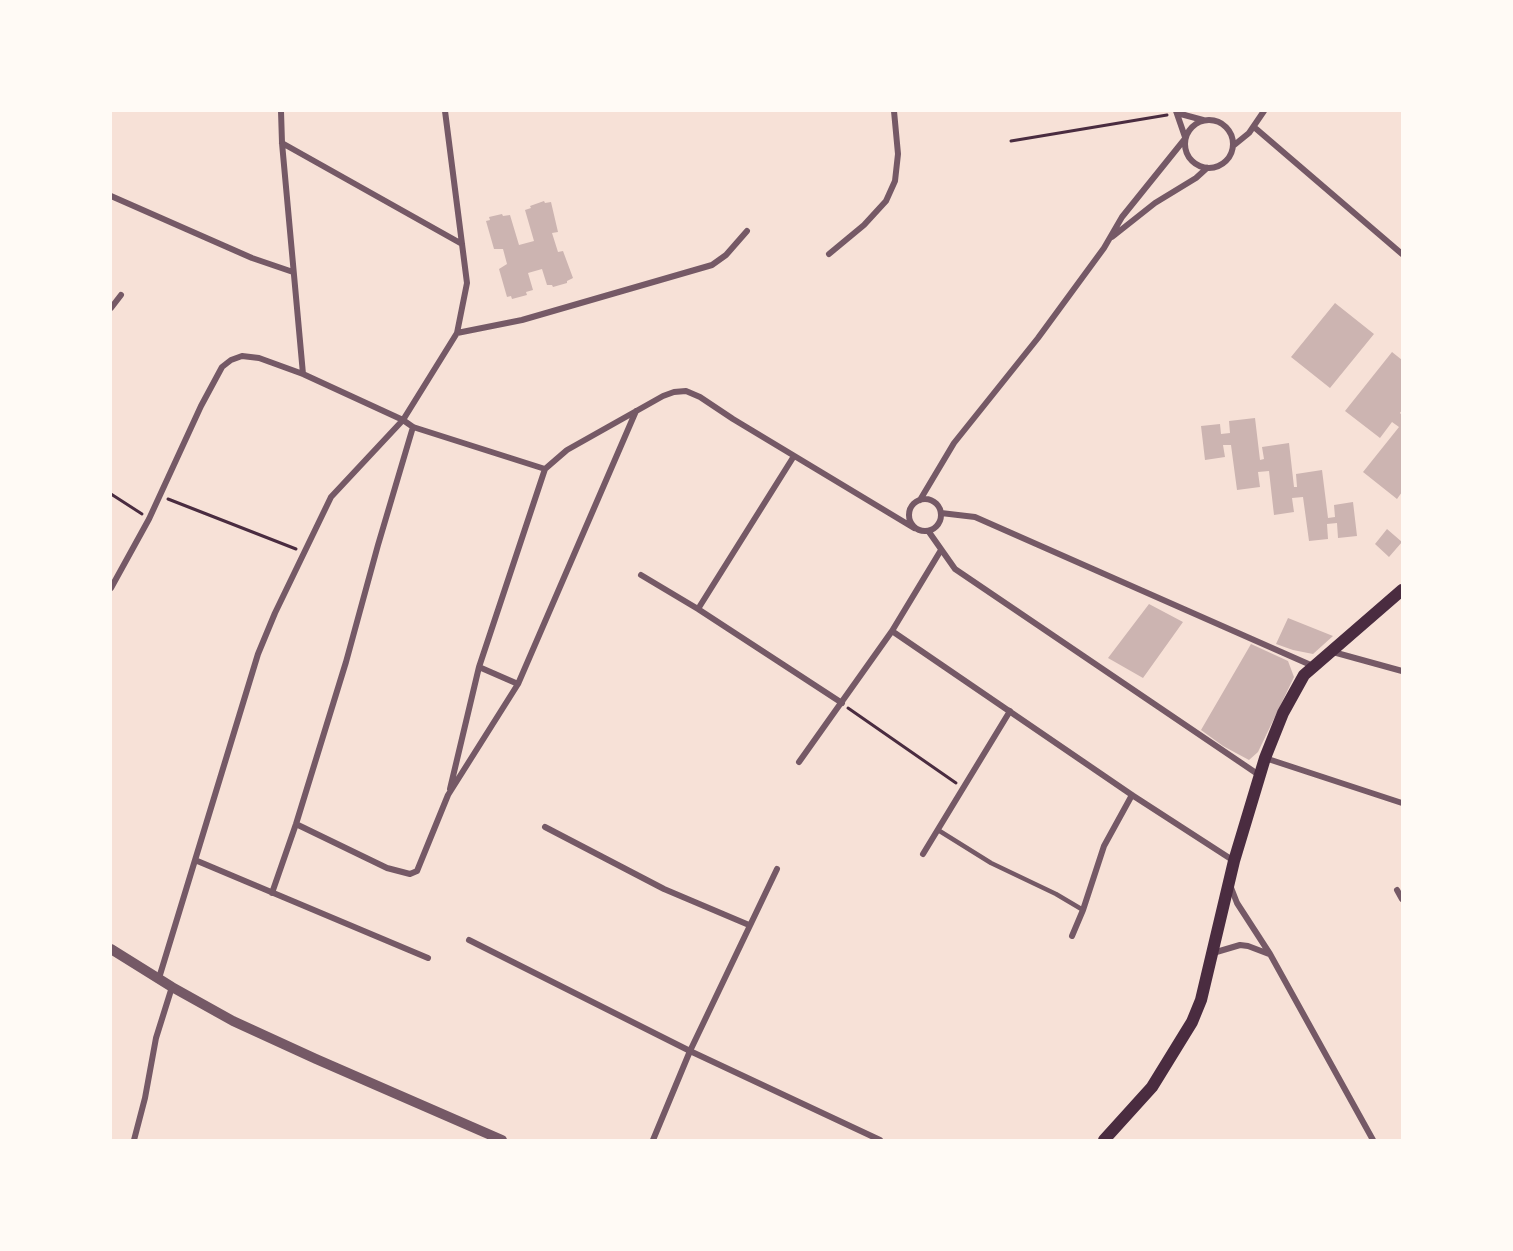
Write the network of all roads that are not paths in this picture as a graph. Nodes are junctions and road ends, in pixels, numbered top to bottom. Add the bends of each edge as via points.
1 (281, 111) edge
2 (445, 111) edge
3 (894, 111) edge
4 (1215, 111) edge
5 (1264, 111) edge
6 (1177, 112) edge
7 (1206, 119) junction
8 (1254, 127) junction
9 (1185, 138) junction
10 (282, 143) junction
11 (1233, 146) junction
12 (1207, 168) junction
13 (111, 196) edge
14 (747, 231) dead end
15 (1110, 240) junction
16 (462, 244) junction
17 (829, 254) dead end
18 (1402, 254) edge
19 (294, 272) junction
20 (121, 296) dead end
21 (111, 308) edge
22 (457, 333) junction
23 (303, 374) junction
24 (636, 411) junction
25 (403, 420) junction
26 (413, 427) junction
27 (794, 456) junction
28 (545, 469) junction
29 (920, 500) junction
30 (941, 513) junction
31 (914, 528) junction
32 (928, 532) junction
33 (941, 550) junction
34 (641, 575) dead end
35 (111, 588) edge
36 (1402, 590) edge
37 (698, 609) junction
38 (892, 631) junction
39 (1333, 652) junction
40 (1313, 666) junction
41 (479, 667) junction
42 (1402, 671) edge
43 (518, 684) junction
44 (842, 704) junction
45 (1010, 711) junction
46 (1264, 758) junction
47 (799, 762) dead end
48 (1260, 775) junction
49 (448, 795) junction
50 (1132, 795) junction
51 (1402, 803) edge
52 (296, 824) junction
53 (545, 827) dead end
54 (939, 830) junction
55 (922, 854) dead end
56 (195, 860) junction
57 (1234, 861) junction
58 (777, 869) dead end
59 (1229, 884) junction
60 (1397, 890) dead end
61 (272, 893) junction
62 (1402, 899) edge
63 (1083, 910) junction
64 (749, 925) junction
65 (1072, 936) dead end
66 (469, 940) dead end
67 (111, 949) edge
68 (1212, 953) junction
69 (1270, 954) junction
70 (429, 958) dead end
71 (159, 978) junction
72 (172, 987) junction
73 (690, 1052) junction
74 (134, 1140) edge
75 (502, 1140) edge
76 (653, 1140) edge
77 (880, 1140) edge
78 (1104, 1140) edge
79 (1373, 1140) edge

1 - 10 street
2 - 16 street
3 - 17 street via 898,154 895,181 886,201
4 - 7 street
5 - 8 street
6 - 7 street
6 - 9 street
7 - 9 street via 1191,126
7 - 11 street via 1229,130
8 - 11 street
8 - 18 street
9 - 12 street via 1184,148 1192,162
9 - 15 street via 1122,217
10 - 16 street
10 - 19 street
11 - 12 street via 1227,160
12 - 15 street
13 - 19 street via 252,258
14 - 22 street via 712,265 522,320
15 - 29 street via 954,443
16 - 22 street via 466,283
19 - 23 street
20 - 21 street
22 - 25 street
23 - 25 street
23 - 35 street via 242,356 222,367 150,519
24 - 27 street via 663,396 686,391
24 - 28 street via 567,450
24 - 43 street
25 - 26 street
25 - 56 street via 331,497 258,654
26 - 28 street
26 - 52 street
27 - 31 street
27 - 37 street
28 - 41 street
29 - 30 street via 936,503
29 - 31 street via 908,514
30 - 32 street via 940,523
30 - 40 street via 975,517
31 - 32 street
32 - 33 street
33 - 38 street
33 - 48 street via 955,569
34 - 37 street
36 - 39 main road
37 - 44 street
38 - 44 street
38 - 45 street
39 - 40 main road
39 - 42 street
40 - 46 main road via 1283,713
41 - 43 street
41 - 49 street
43 - 49 street
44 - 47 street
45 - 50 street
45 - 54 street
46 - 48 main road
46 - 51 street
48 - 57 main road
49 - 52 street via 421,863 410,874 387,868
50 - 57 street
50 - 63 street via 1104,846
52 - 61 street
53 - 64 street via 664,889
54 - 55 street
54 - 63 lane via 991,863
56 - 61 street
56 - 71 street
57 - 59 main road
58 - 64 street
59 - 68 main road
59 - 69 street
60 - 62 street
61 - 70 street
63 - 65 street
64 - 73 street
66 - 73 street
67 - 71 street
68 - 69 street via 1248,945
68 - 78 main road via 1192,1022 1152,1086
69 - 79 street
71 - 72 street
72 - 74 street via 156,1038
72 - 75 street via 316,1059
73 - 76 street
73 - 77 street

